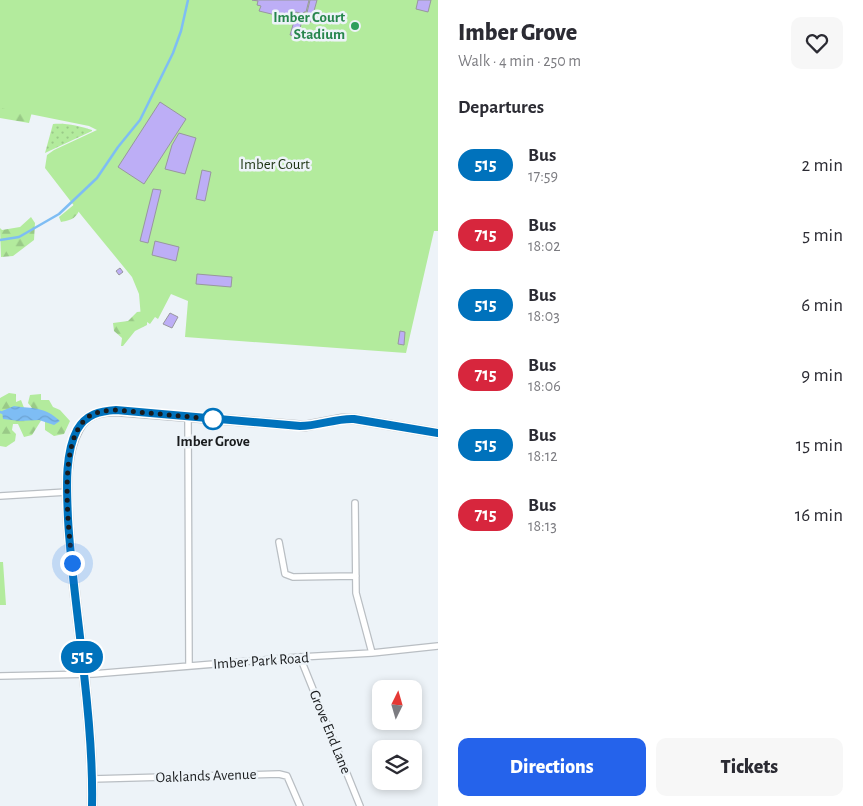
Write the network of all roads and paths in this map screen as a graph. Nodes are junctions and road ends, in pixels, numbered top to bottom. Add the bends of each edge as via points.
1 (188, 416) junction
2 (438, 433) edge
3 (67, 492) junction
4 (0, 496) edge
5 (355, 503) dead end
6 (278, 542) dead end
7 (356, 576) junction
8 (438, 646) edge
9 (372, 654) junction
10 (300, 657) junction
11 (190, 666) junction
12 (84, 674) junction
13 (0, 676) edge
14 (92, 779) junction
15 (92, 806) edge
16 (300, 806) edge
17 (360, 806) edge

1 - 2 main road via 304,426 354,419
1 - 3 main road via 116,410 93,414 82,423 73,442
1 - 11 street
3 - 4 street
3 - 12 main road
5 - 7 street
6 - 7 street via 285,574 293,577
7 - 9 street via 356,594
8 - 9 street, Imber Park Road
9 - 10 street, Imber Park Road
10 - 11 street, Imber Park Road
10 - 17 street, Grove End Lane
11 - 12 street, Imber Park Road
12 - 13 street, Imber Park Road
12 - 14 main road
14 - 15 main road
14 - 16 street, Oaklands Avenue via 279,774 287,776

